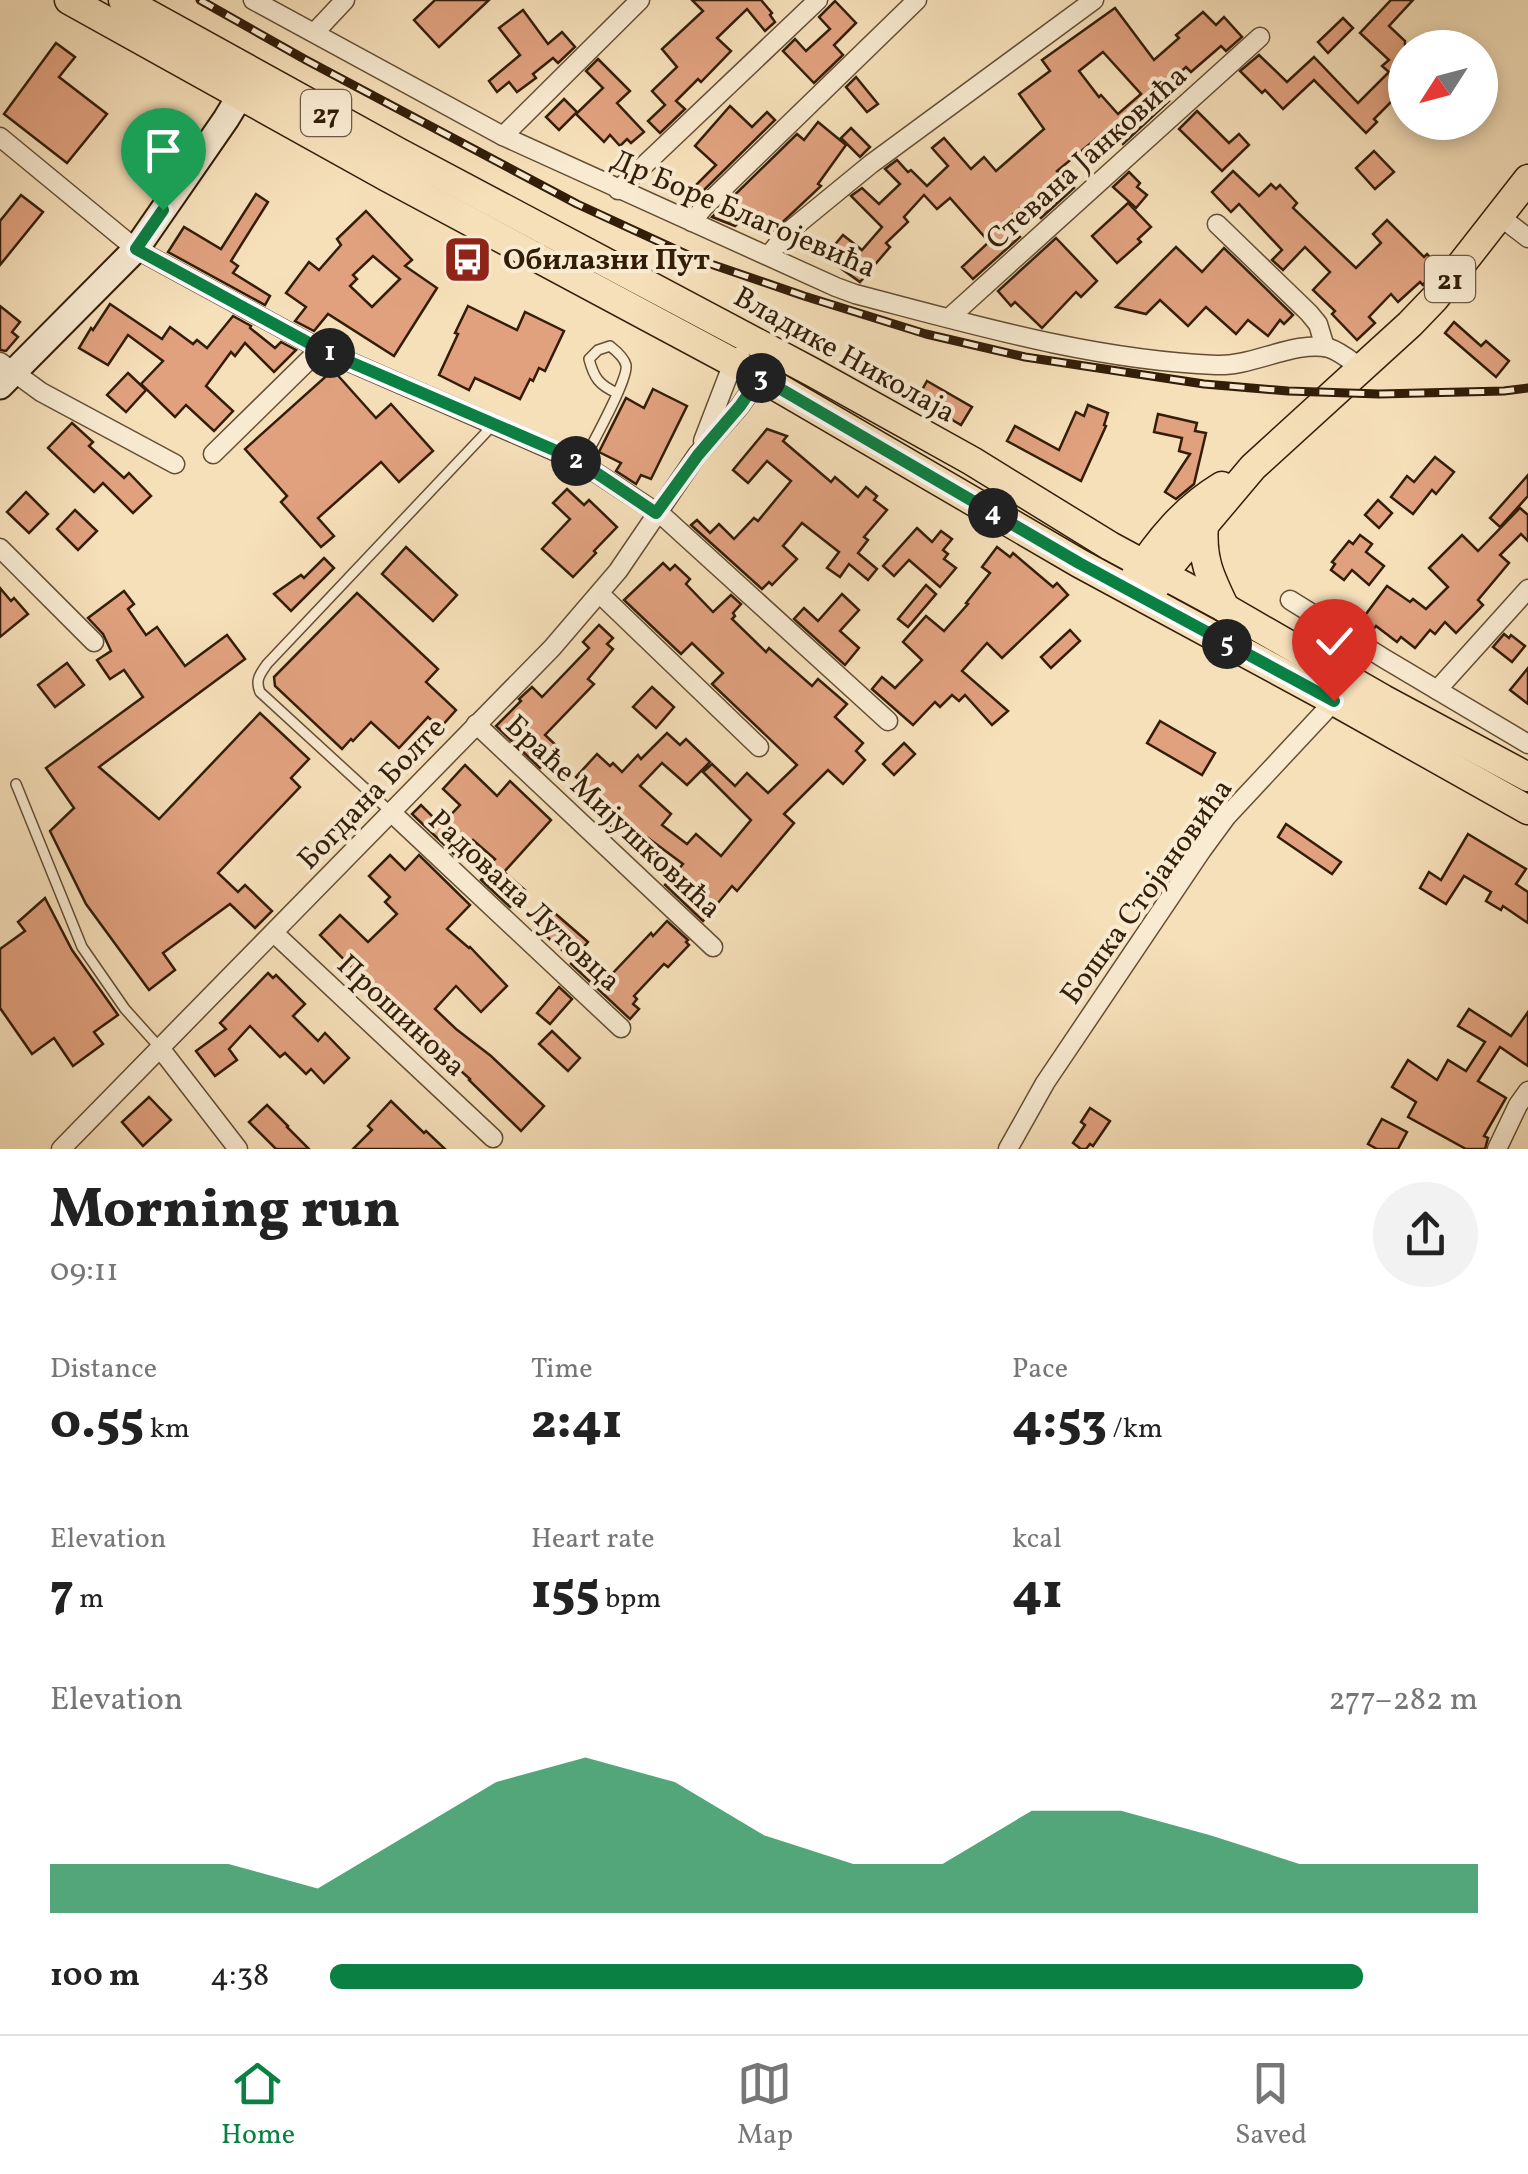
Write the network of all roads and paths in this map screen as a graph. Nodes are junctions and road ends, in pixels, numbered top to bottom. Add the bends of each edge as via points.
1 (68, 0) edge
2 (123, 0) edge
3 (253, 0) edge
4 (345, 0) edge
5 (640, 0) edge
6 (818, 0) edge
7 (917, 0) edge
8 (1094, 0) edge
9 (315, 32) junction
10 (1260, 37) dead end
11 (246, 85) junction
12 (503, 136) junction
13 (0, 137) edge
14 (1528, 179) edge
15 (618, 190) junction
16 (1498, 215) junction
17 (692, 222) junction
18 (1217, 224) dead end
19 (1528, 238) edge
20 (136, 249) junction
21 (769, 255) junction
22 (949, 318) junction
23 (761, 344) junction
24 (1325, 347) junction
25 (320, 349) junction
26 (734, 364) junction
27 (1362, 368) junction
28 (4, 374) edge
29 (760, 377) junction
30 (617, 393) junction
31 (494, 424) junction
32 (213, 454) dead end
33 (698, 455) junction
34 (175, 464) dead end
35 (582, 464) junction
36 (1253, 467) junction
37 (656, 513) junction
38 (1204, 524) junction
39 (0, 548) edge
40 (1152, 569) junction
41 (1528, 589) edge
42 (600, 594) junction
43 (1136, 595) junction
44 (1290, 600) dead end
45 (1224, 608) junction
46 (94, 642) dead end
47 (1385, 660) junction
48 (1436, 690) junction
49 (1351, 691) junction
50 (888, 722) dead end
51 (476, 724) junction
52 (1528, 744) edge
53 (759, 747) dead end
54 (1528, 778) edge
55 (16, 784) dead end
56 (1528, 810) edge
57 (392, 812) junction
58 (274, 933) junction
59 (713, 947) dead end
60 (621, 1028) dead end
61 (160, 1048) junction
62 (1528, 1091) edge
63 (492, 1138) dead end
64 (61, 1149) edge
65 (238, 1149) edge
66 (1008, 1149) edge
67 (1497, 1149) edge

1 - 11 main road, Владике Николаја / 27
2 - 11 main road, Владике Николаја / 27
3 - 9 street, Др Боре Благојевића
4 - 9 street
5 - 12 street
6 - 15 street
7 - 17 street
8 - 21 street via 871,164
9 - 12 street, Др Боре Благојевића
10 - 22 street, Стевана Јанковића
11 - 20 street
11 - 23 main road, Владике Николаја / 27
11 - 26 main road, Владике Николаја / 27
12 - 15 street, Др Боре Благојевића
13 - 20 street
14 - 16 main road, 21
15 - 17 street, Др Боре Благојевића
16 - 19 street
16 - 27 main road, 21 via 1435,298
17 - 21 street, Др Боре Благојевића
18 - 24 street via 1309,313
20 - 25 street
20 - 28 street
21 - 22 street, Др Боре Благојевића via 846,291
22 - 24 street, Др Боре Благојевића via 1090,351 1219,366
23 - 26 street, Богдана Болте
23 - 29 street, Богдана Болте
23 - 40 main road, Владике Николаја / 27
24 - 27 street
25 - 31 street
25 - 32 street
26 - 29 main road, Владике Николаја / 27
26 - 33 street, Богдана Болте
27 - 36 main road, 21
28 - 34 street
29 - 33 street, Богдана Болте
29 - 43 main road, Владике Николаја / 27
30 - 30 lane via 626,365 610,346 590,359 593,376
30 - 35 lane
31 - 35 street
31 - 57 lane via 259,675 260,692
33 - 37 street, Богдана Болте
35 - 37 street
36 - 38 main road, 21
36 - 40 main road, 21 via 1172,526
37 - 42 street, Богдана Болте
37 - 50 street
38 - 40 main road, 21
38 - 45 main road via 1204,561
39 - 46 street
40 - 43 main road, 21
40 - 45 main road, Владике Николаја
41 - 48 street
42 - 51 street, Богдана Болте
42 - 53 street
43 - 49 main road, Владике Николаја
44 - 47 street
45 - 49 main road, Владике Николаја
47 - 48 street
47 - 49 street, Бошка Стојановића
48 - 52 street
49 - 54 main road, Владике Николаја
49 - 56 main road, Владике Николаја
49 - 66 street, Бошка Стојановића via 1227,816 1045,1083
51 - 57 street, Богдана Болте
51 - 59 street, Браће Мијушковића
55 - 61 lane via 82,947
57 - 58 street, Богдана Болте
57 - 60 street, Радована Лутовца
58 - 61 street, Богдана Болте
58 - 63 street, Прошинова
61 - 64 street, Богдана Болте
61 - 65 street
62 - 67 street

